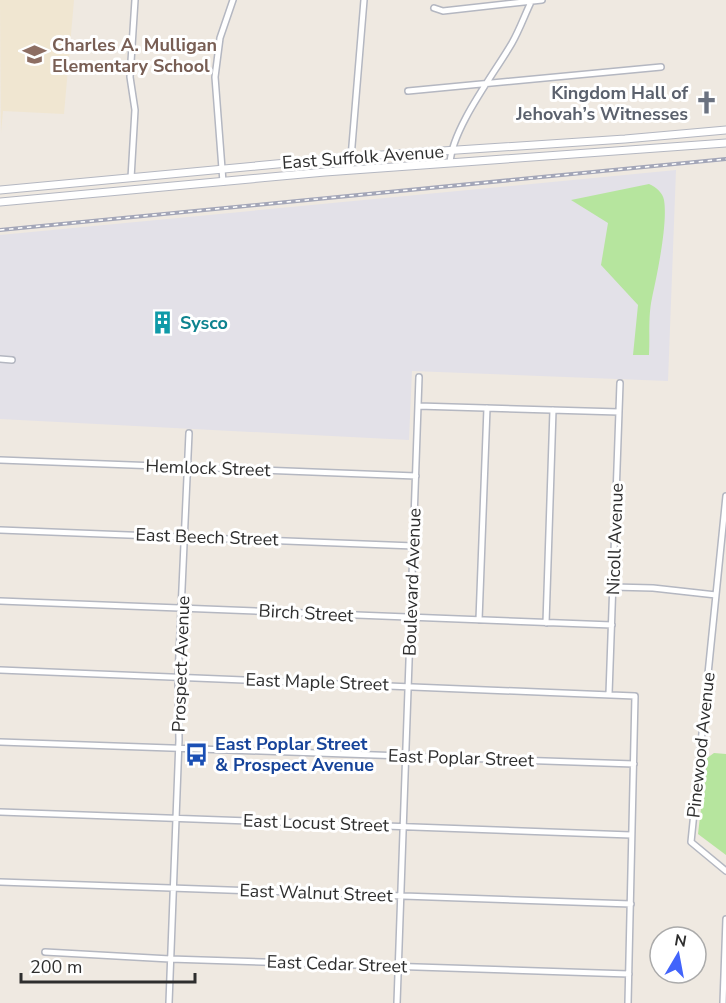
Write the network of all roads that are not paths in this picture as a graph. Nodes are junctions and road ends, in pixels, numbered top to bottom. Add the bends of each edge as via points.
1 (135, 0) edge
2 (233, 0) edge
3 (364, 0) edge
4 (531, 0) edge
5 (542, 0) edge
6 (434, 8) dead end
7 (661, 67) dead end
8 (486, 84) junction
9 (408, 91) dead end
10 (726, 130) edge
11 (726, 143) edge
12 (452, 150) junction
13 (351, 157) junction
14 (450, 163) junction
15 (222, 169) junction
16 (350, 170) junction
17 (131, 178) junction
18 (223, 182) junction
19 (0, 190) edge
20 (0, 202) edge
21 (0, 359) edge
22 (12, 360) dead end
23 (419, 377) dead end
24 (620, 383) dead end
25 (418, 406) junction
26 (487, 408) junction
27 (553, 410) junction
28 (619, 412) junction
29 (189, 433) dead end
30 (0, 460) edge
31 (188, 467) junction
32 (416, 476) junction
33 (726, 496) edge
34 (0, 530) edge
35 (186, 536) junction
36 (414, 546) junction
37 (613, 587) junction
38 (716, 596) junction
39 (0, 601) edge
40 (181, 607) junction
41 (411, 617) junction
42 (479, 620) junction
43 (546, 623) junction
44 (612, 625) junction
45 (0, 670) edge
46 (178, 677) junction
47 (409, 685) junction
48 (609, 694) junction
49 (0, 742) edge
50 (178, 748) junction
51 (407, 756) junction
52 (634, 764) junction
53 (0, 812) edge
54 (176, 818) junction
55 (404, 826) junction
56 (631, 835) junction
57 (726, 871) edge
58 (0, 882) edge
59 (173, 888) junction
60 (401, 896) junction
61 (631, 904) junction
62 (726, 919) edge
63 (45, 952) dead end
64 (170, 958) junction
65 (398, 965) junction
66 (629, 974) junction
67 (169, 1003) edge
68 (397, 1003) edge
69 (628, 1003) edge
70 (723, 1003) edge

1 - 17 street via 130,77 135,110
2 - 15 street via 220,38 214,77
3 - 13 street
4 - 5 street
4 - 6 street via 443,11
4 - 8 street via 513,41
7 - 8 street
8 - 9 street
8 - 12 street
10 - 12 main road, East Suffolk Avenue
11 - 14 main road, East Suffolk Avenue
12 - 13 main road, East Suffolk Avenue
12 - 14 street
13 - 15 main road, East Suffolk Avenue
13 - 16 street
14 - 16 main road, East Suffolk Avenue
15 - 17 main road, East Suffolk Avenue
15 - 18 street
16 - 18 main road, East Suffolk Avenue
17 - 19 main road, East Suffolk Avenue
18 - 20 main road, East Suffolk Avenue
21 - 22 street
23 - 25 street, Boulevard Avenue
24 - 28 street, Nicoll Avenue
25 - 26 street
25 - 32 street, Boulevard Avenue
26 - 27 street
26 - 42 street
27 - 28 street
27 - 43 street
28 - 37 street, Nicoll Avenue
29 - 31 street, Prospect Avenue
30 - 31 street, Hemlock Street
31 - 32 street, Hemlock Street
31 - 35 street, Prospect Avenue
32 - 36 street, Boulevard Avenue
33 - 38 street, Pinewood Avenue
34 - 35 street, East Beech Street
35 - 36 street, East Beech Street
35 - 40 street, Prospect Avenue
36 - 41 street, Boulevard Avenue
37 - 38 street
37 - 44 street, Nicoll Avenue
38 - 57 street, Pinewood Avenue via 691,842
39 - 40 street, Birch Street
40 - 41 street, Birch Street
40 - 46 street, Prospect Avenue
41 - 42 street, Birch Street
41 - 47 street, Boulevard Avenue
42 - 43 street, Birch Street
43 - 44 street, Birch Street
44 - 48 street, Nicoll Avenue
45 - 46 street, East Maple Street
46 - 47 street, East Maple Street
46 - 50 street, Prospect Avenue
47 - 48 street, East Maple Street
47 - 51 street, Boulevard Avenue
48 - 52 street, East Maple Street via 635,696
49 - 50 street, East Poplar Street
50 - 51 street, East Poplar Street
50 - 54 street, Prospect Avenue
51 - 52 street, East Poplar Street
51 - 55 street, Boulevard Avenue
52 - 56 street
53 - 54 street, East Locust Street
54 - 55 street, East Locust Street
54 - 59 street, Prospect Avenue
55 - 56 street, East Locust Street
55 - 60 street, Boulevard Avenue
56 - 61 street
58 - 59 street, East Walnut Street
59 - 60 street, East Walnut Street
59 - 64 street, Prospect Avenue
60 - 61 street, East Walnut Street
60 - 65 street, Boulevard Avenue
61 - 66 street
62 - 70 street
63 - 64 street, East Cedar Street
64 - 65 street, East Cedar Street
64 - 67 street, Prospect Avenue
65 - 66 street, East Cedar Street
65 - 68 street, Boulevard Avenue
66 - 69 street

